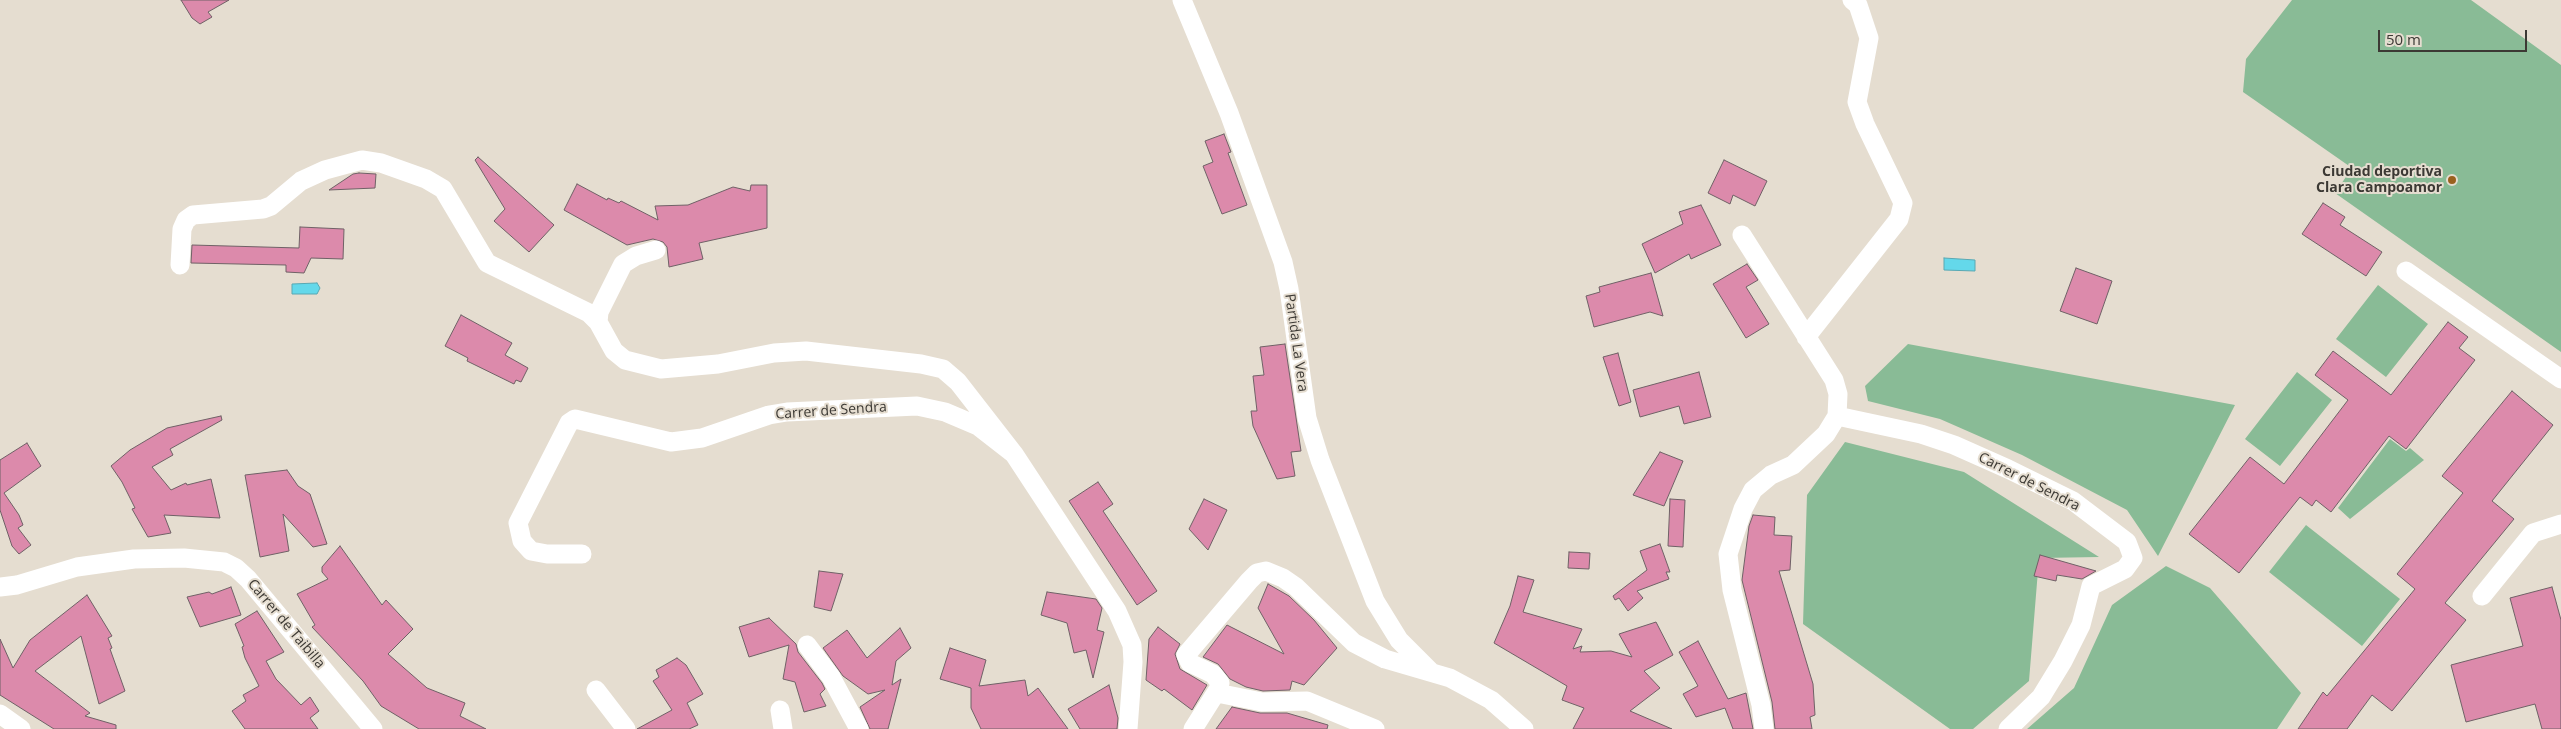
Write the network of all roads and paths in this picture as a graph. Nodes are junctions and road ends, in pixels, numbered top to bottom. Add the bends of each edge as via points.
1 (1182, 0) edge
2 (1852, 0) edge
3 (1742, 235) dead end
4 (656, 250) dead end
5 (180, 265) dead end
6 (2406, 271) dead end
7 (598, 322) junction
8 (1806, 337) junction
9 (2561, 379) edge
10 (1838, 416) junction
11 (1014, 454) junction
12 (2561, 524) edge
13 (582, 554) dead end
14 (0, 587) edge
15 (2482, 596) dead end
16 (807, 645) dead end
17 (1431, 672) junction
18 (596, 690) dead end
19 (1216, 693) junction
20 (780, 710) dead end
21 (0, 714) edge
22 (21, 729) edge
23 (373, 729) edge
24 (626, 729) edge
25 (783, 729) edge
26 (858, 729) edge
27 (1128, 729) edge
28 (1193, 729) edge
29 (1375, 729) edge
30 (1524, 729) edge
31 (1764, 729) edge
32 (2008, 729) edge

1 - 17 street, Partida La Vera via 1229,113 1283,262 1307,418 1320,460 1375,601 1399,640
2 - 8 street via 1858,5 1869,38 1857,102 1864,124 1903,203 1899,219
3 - 8 street
4 - 7 street via 623,264 599,312
5 - 7 street, Carrer de Sendra via 182,228 193,215 263,209 301,181 325,170 362,160 426,178 443,189 487,263 571,304
6 - 9 street
7 - 11 street, Carrer de Sendra via 614,351 625,360 661,369 806,351 922,364 943,370 958,382
8 - 10 street via 1834,380
10 - 31 street via 1811,450 1753,490 1743,508 1728,554 1732,590 1761,704
10 - 32 street, Carrer de Sendra via 1921,434 1999,464 2073,501 2127,542 2133,558 2125,569 2091,586 2081,625 2063,661 2041,697
11 - 13 street, Carrer de Sendra via 978,426 944,412 917,406 787,412 702,438 678,442 575,419 569,423 518,524 522,541 531,550 547,554
11 - 27 street, Carrer de Sendra via 1126,629 1132,645 1133,662
12 - 15 street via 2527,538
14 - 23 street, Carrer de Taibilla via 77,567 134,559 184,558 224,562 248,578
16 - 26 street via 831,677
17 - 19 street via 1384,659 1354,643 1296,587 1266,571 1249,580 1186,655 1190,663 1217,678 1220,688
17 - 30 street via 1450,678 1491,700
18 - 24 street
19 - 28 street
19 - 29 street via 1262,702 1307,701
20 - 25 street
21 - 22 street

